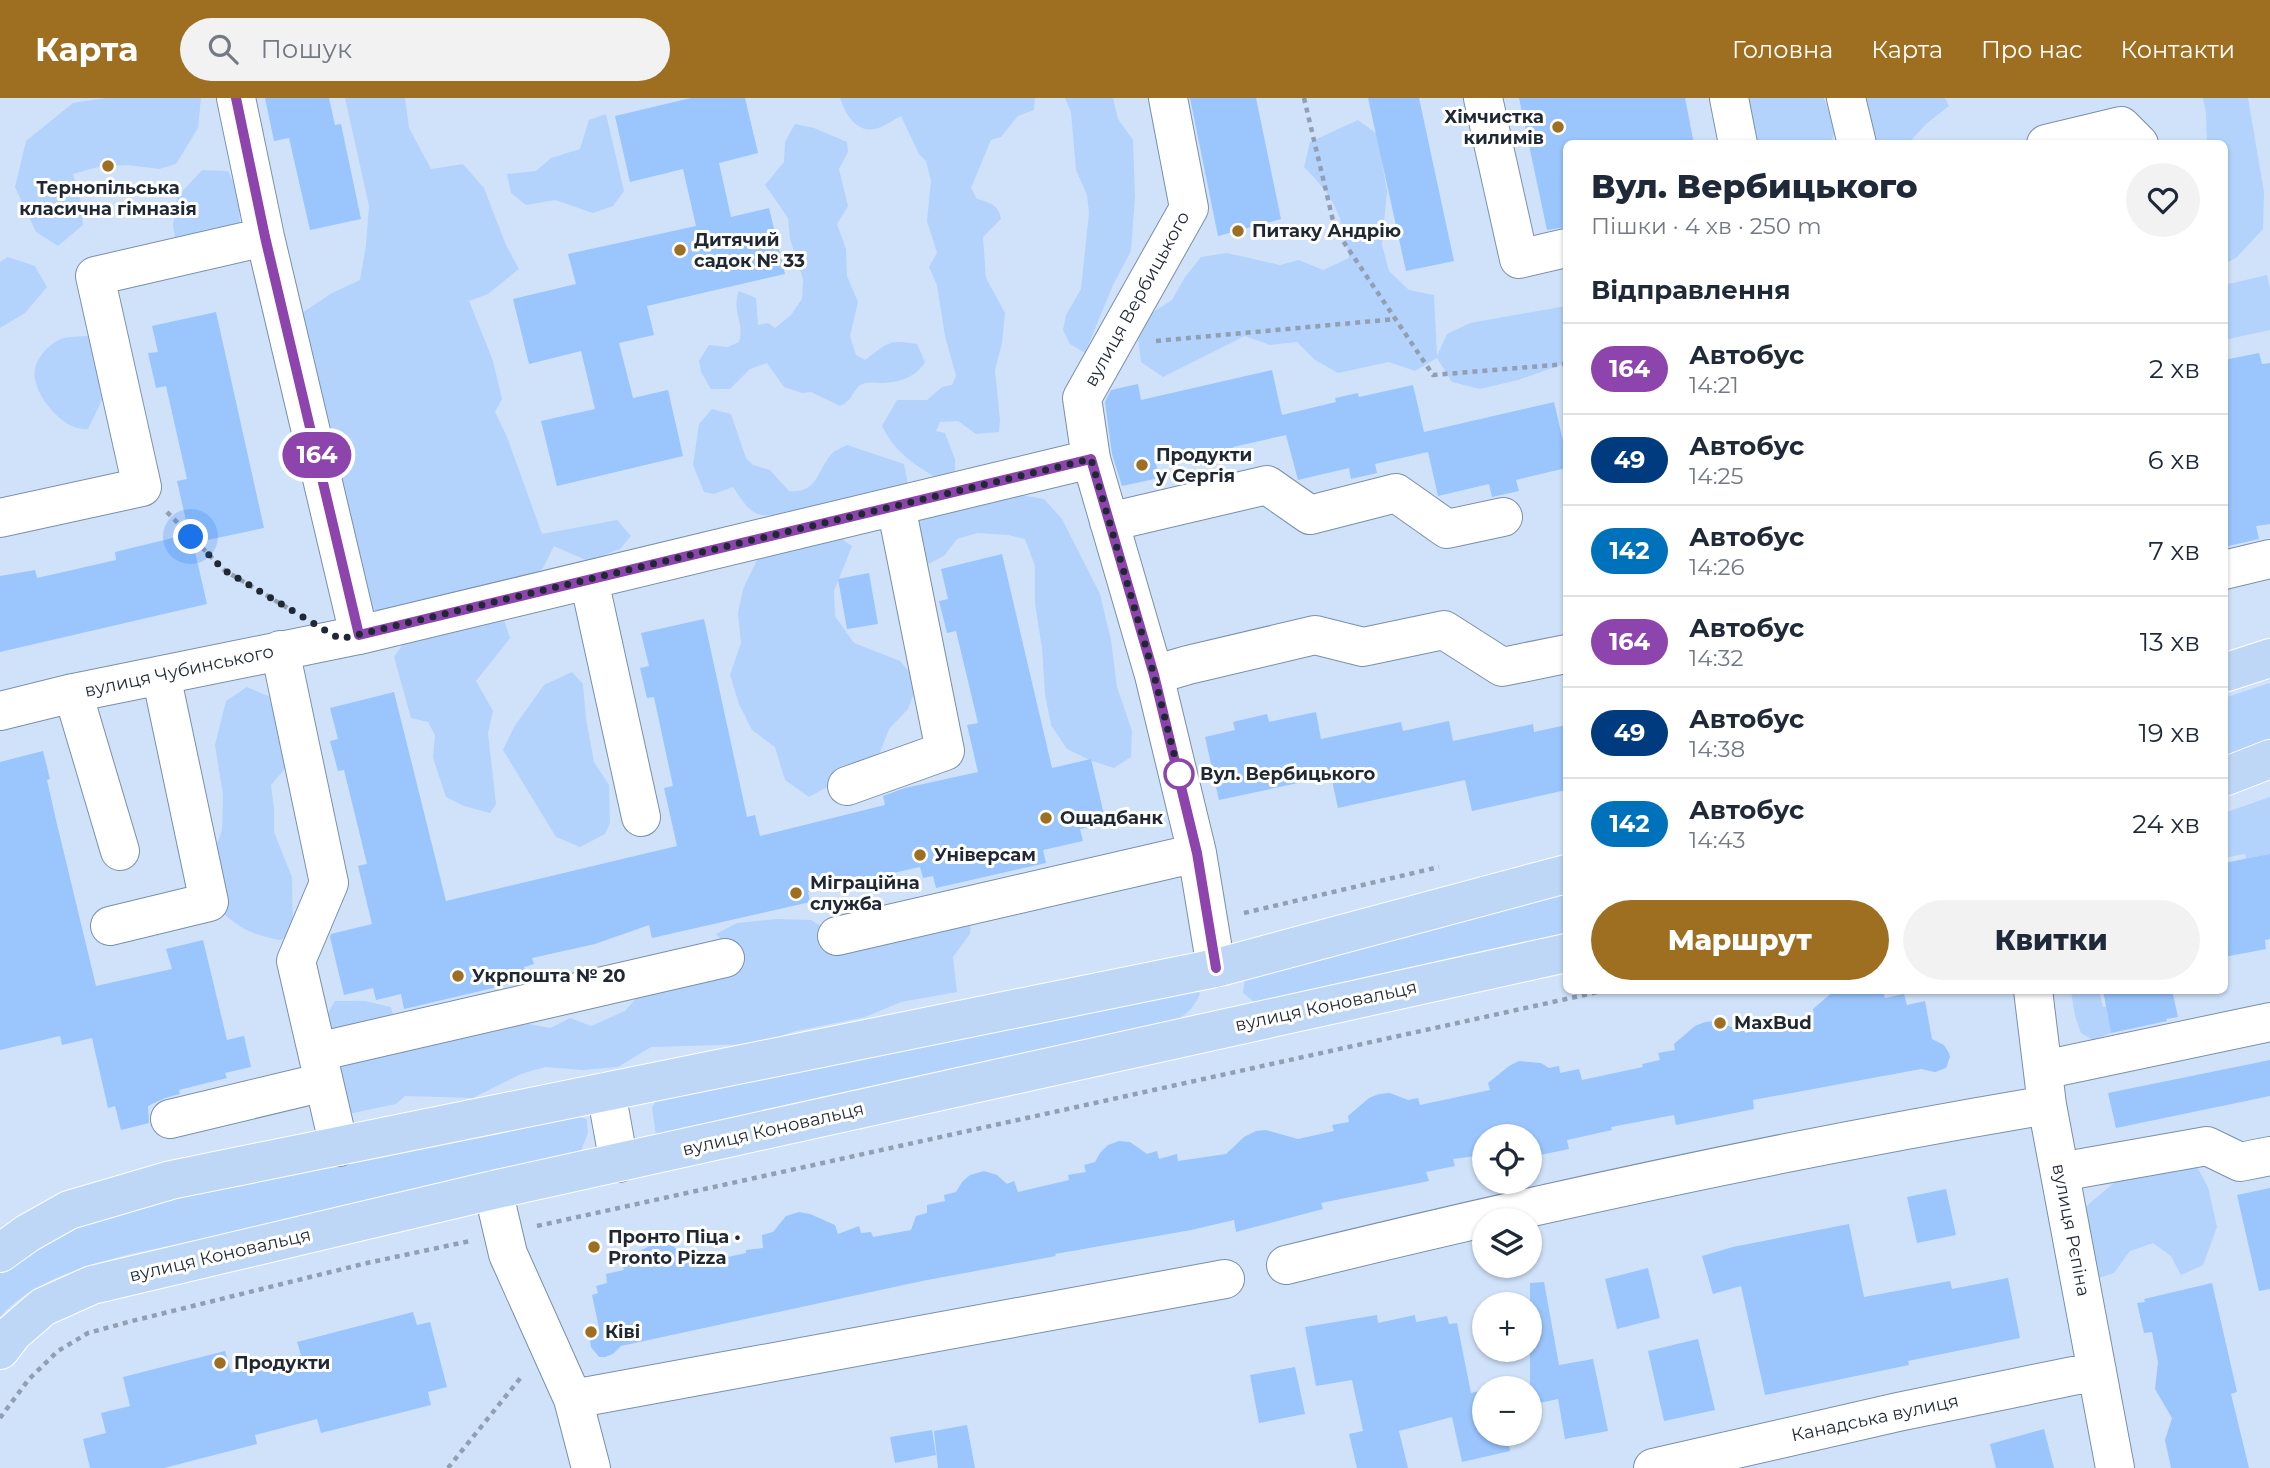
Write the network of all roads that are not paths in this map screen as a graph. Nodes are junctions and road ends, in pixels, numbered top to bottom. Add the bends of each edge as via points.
1 (236, 98) edge
2 (1168, 98) edge
3 (1483, 98) edge
4 (1729, 98) edge
5 (1846, 98) edge
6 (1737, 140) edge
7 (1856, 140) edge
8 (2063, 140) edge
9 (2135, 140) edge
10 (265, 237) junction
11 (1563, 249) edge
12 (1091, 459) junction
13 (896, 506) junction
14 (1503, 517) dead end
15 (0, 518) edge
16 (1109, 522) junction
17 (2270, 559) edge
18 (2228, 569) edge
19 (589, 580) junction
20 (359, 635) junction
21 (280, 650) junction
22 (1563, 655) edge
23 (2270, 658) edge
24 (2228, 672) edge
25 (160, 675) junction
26 (1154, 675) junction
27 (73, 693) junction
28 (0, 711) edge
29 (2270, 759) edge
30 (2228, 775) edge
31 (847, 786) dead end
32 (640, 817) dead end
33 (120, 851) dead end
34 (1197, 853) junction
35 (1563, 875) edge
36 (110, 926) dead end
37 (837, 936) dead end
38 (1563, 954) edge
39 (725, 958) dead end
40 (1216, 968) junction
41 (2034, 994) edge
42 (2270, 1022) edge
43 (1223, 1029) junction
44 (320, 1067) junction
45 (2045, 1087) junction
46 (606, 1092) junction
47 (170, 1119) dead end
48 (339, 1147) junction
49 (2270, 1156) edge
50 (619, 1163) junction
51 (2060, 1172) junction
52 (493, 1190) junction
53 (0, 1253) edge
54 (1286, 1265) dead end
55 (1225, 1279) dead end
56 (0, 1350) edge
57 (2097, 1371) junction
58 (573, 1399) junction
59 (591, 1468) edge
60 (1653, 1468) edge
61 (2115, 1468) edge

1 - 10 street
2 - 12 street, вулиця Вербицького via 1189,208 1082,398
3 - 11 street via 1519,260
4 - 6 street
5 - 7 street
8 - 9 street via 2121,126
10 - 15 street via 95,276 142,487
10 - 20 street
12 - 13 street
12 - 16 street, вулиця Вербицького
13 - 19 street
13 - 31 street via 945,751
14 - 16 street via 1447,529 1396,493 1310,515 1267,485
16 - 26 street, вулиця Вербицького
17 - 18 street
19 - 20 street
19 - 32 street
20 - 21 street, вулиця Чубинського
21 - 25 street, вулиця Чубинського
21 - 44 street via 329,883 296,961
22 - 26 street via 1502,667 1444,630 1363,647 1315,635
23 - 24 main road
25 - 27 street, вулиця Чубинського
25 - 36 street via 209,902
26 - 34 street, вулиця Вербицького
27 - 28 street, вулиця Чубинського
27 - 33 street
29 - 30 main road
34 - 37 street
34 - 40 street, вулиця Вербицького
35 - 40 main road
38 - 43 main road, вулиця Коновальця
39 - 44 street
40 - 43 main road
40 - 46 main road
41 - 45 street, вулиця Рєпіна
42 - 45 street
43 - 50 main road, вулиця Коновальця
44 - 47 street
44 - 48 street
45 - 51 street, вулиця Рєпіна
45 - 54 street via 1890,1131 1488,1216
46 - 48 main road
46 - 50 street
48 - 53 main road via 171,1180 69,1210
49 - 51 street via 2240,1162 2207,1146
50 - 52 main road, вулиця Коновальця
51 - 57 street, вулиця Рєпіна
52 - 56 main road, вулиця Коновальця via 92,1285 43,1307
52 - 58 street via 508,1254
55 - 58 street
57 - 60 street, Канадська вулиця
57 - 61 street, вулиця Рєпіна
58 - 59 street

